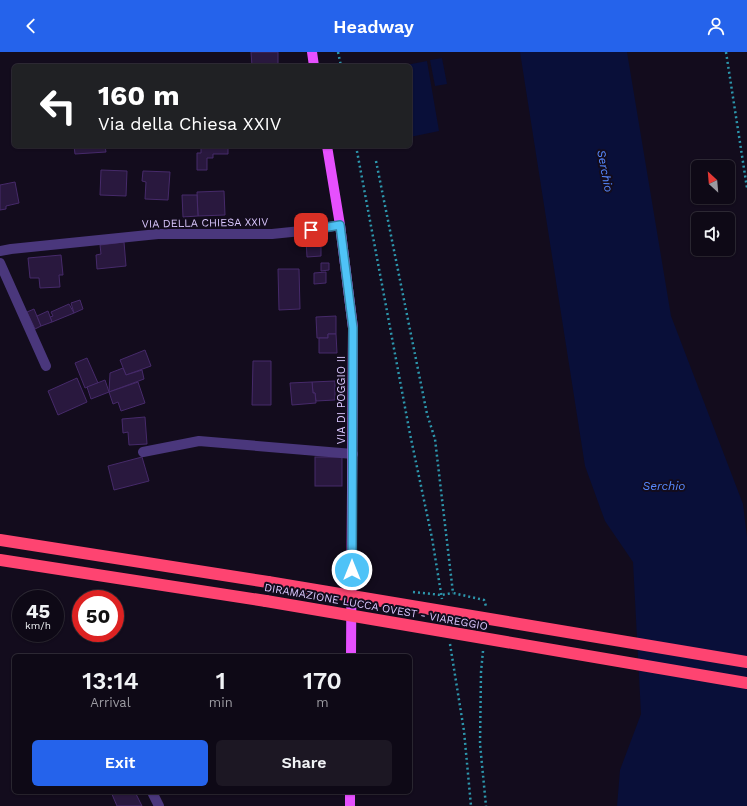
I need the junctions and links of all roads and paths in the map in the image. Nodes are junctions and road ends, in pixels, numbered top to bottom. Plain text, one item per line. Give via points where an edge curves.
1 (312, 52) edge
2 (338, 52) edge
3 (726, 52) edge
4 (314, 64) edge
5 (341, 64) edge
6 (327, 148) edge
7 (356, 148) edge
8 (376, 161) dead end
9 (747, 188) edge
10 (340, 225) junction
11 (0, 251) edge
12 (0, 264) edge
13 (46, 366) dead end
14 (143, 452) dead end
15 (353, 454) junction
16 (0, 540) edge
17 (0, 560) edge
18 (443, 603) dead end
19 (486, 608) dead end
20 (449, 641) dead end
21 (483, 644) dead end
22 (351, 654) edge
23 (747, 662) edge
24 (747, 683) edge
25 (153, 794) edge
26 (350, 794) edge
27 (159, 806) edge
28 (350, 806) edge
29 (471, 806) edge
30 (486, 806) edge

1 - 4 main road
2 - 5 path
3 - 9 path
6 - 10 main road, VIA DI POGGIO II
7 - 18 path
8 - 19 path via 427,414 435,439 453,593 484,600
10 - 11 street, VIA DELLA CHIESA XXIV via 272,234 158,234
10 - 15 main road, VIA DI POGGIO II via 353,328
12 - 13 street
14 - 15 street via 199,441
15 - 22 main road, VIA DI POGGIO II
16 - 23 highway, DIRAMAZIONE LUCCA OVEST - VIAREGGIO, bridge
17 - 24 highway, DIRAMAZIONE LUCCA OVEST - VIAREGGIO, bridge via 266,601
20 - 29 path via 464,731
21 - 30 path via 480,744
25 - 27 street
26 - 28 main road

